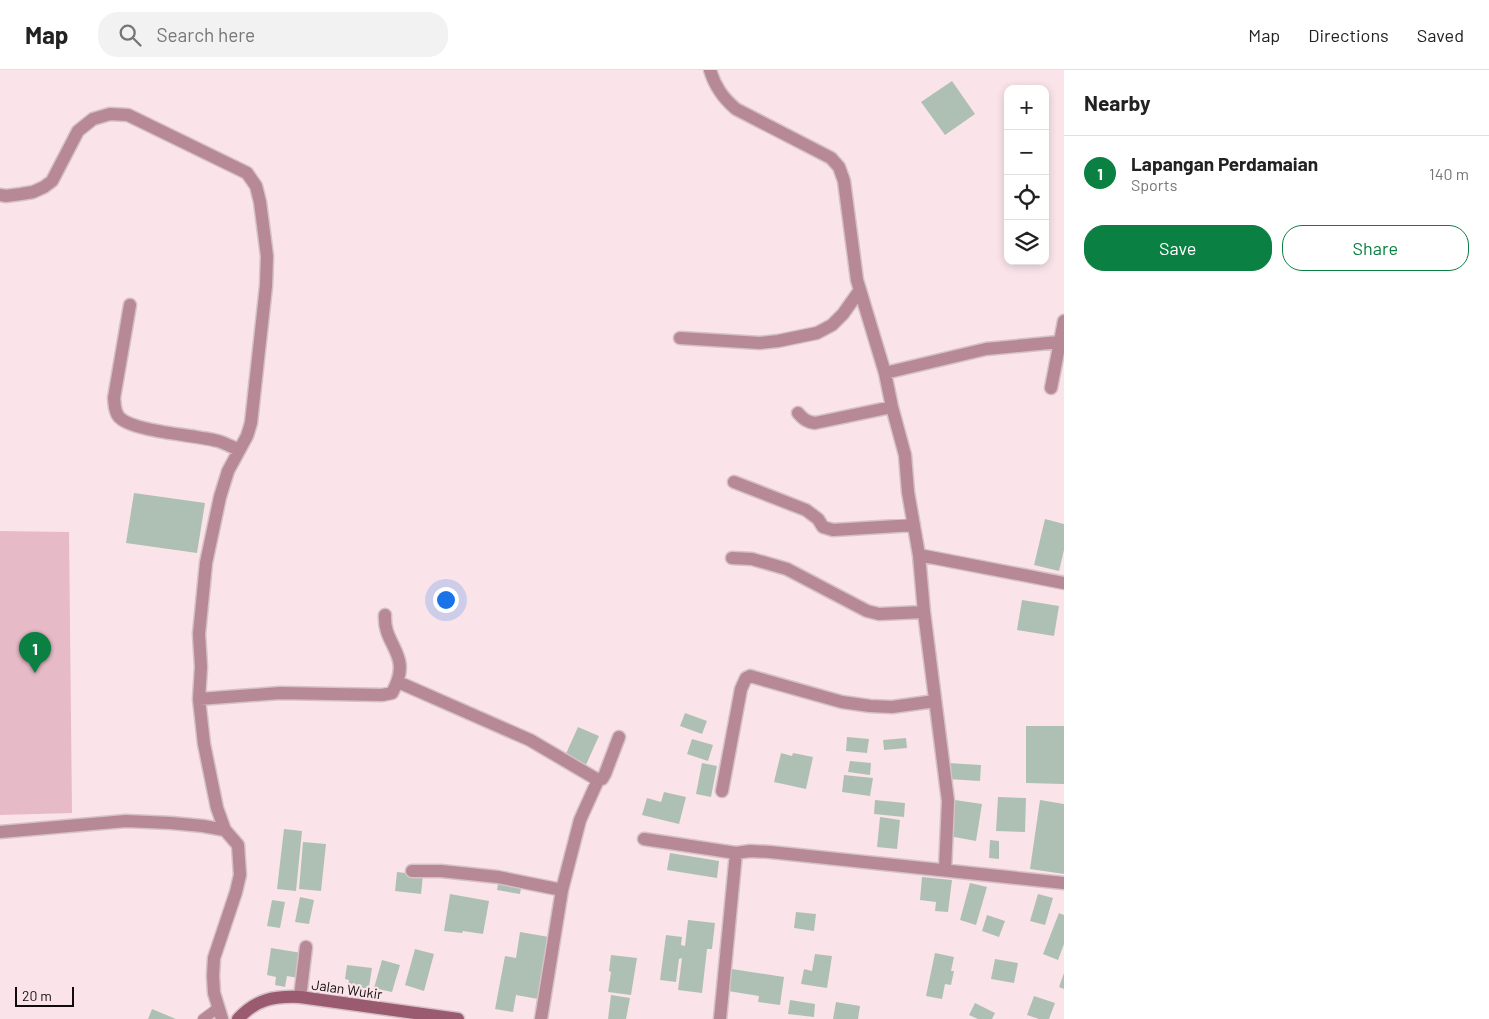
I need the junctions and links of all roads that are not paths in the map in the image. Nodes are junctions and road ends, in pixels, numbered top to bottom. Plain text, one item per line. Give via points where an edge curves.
1 (712, 75) edge
2 (0, 195) edge
3 (861, 295) junction
4 (130, 305) dead end
5 (1064, 321) edge
6 (680, 338) dead end
7 (1059, 342) junction
8 (1060, 361) edge
9 (885, 373) junction
10 (1051, 388) dead end
11 (892, 407) junction
12 (798, 413) dead end
13 (240, 450) junction
14 (734, 482) dead end
15 (914, 525) junction
16 (918, 555) junction
17 (732, 558) dead end
18 (1064, 583) edge
19 (924, 612) junction
20 (385, 615) dead end
21 (398, 682) junction
22 (198, 699) junction
23 (935, 701) junction
24 (619, 737) dead end
25 (598, 780) junction
26 (722, 790) dead end
27 (225, 830) junction
28 (0, 832) edge
29 (644, 839) dead end
30 (736, 854) junction
31 (945, 870) junction
32 (412, 871) dead end
33 (1064, 883) edge
34 (562, 890) junction
35 (306, 947) dead end
36 (300, 997) junction
37 (220, 1014) edge
38 (203, 1019) edge
39 (238, 1019) edge
40 (458, 1019) edge
41 (541, 1019) edge
42 (720, 1019) edge

1 - 3 street via 718,90 736,109 817,150 839,167
2 - 13 street via 33,192 44,187 52,181 78,131 93,119 110,114 128,115 247,174 256,186 260,202 267,266 251,423
3 - 6 street via 832,325 817,333 760,342
3 - 9 street
4 - 13 street via 114,398 115,411 120,418 165,432 218,441
5 - 7 street
7 - 8 street
7 - 9 street via 986,349
8 - 10 street
9 - 11 street
11 - 12 street via 815,423 808,422
11 - 15 street via 905,455
13 - 22 street via 228,471 220,497 206,563 199,634
14 - 15 street via 806,510 828,529
15 - 16 street
16 - 18 street
16 - 19 street
17 - 19 street via 752,559 787,569 867,611 878,614
19 - 23 street
20 - 21 street via 386,629 399,657
21 - 22 street via 392,693 382,695 280,693
21 - 25 street via 530,740
22 - 27 street via 211,780
23 - 26 street via 892,707 870,706 842,702 750,676 741,689
23 - 31 street via 948,801
24 - 25 street via 605,774
25 - 34 street via 580,820
27 - 28 street via 126,821
27 - 37 street via 238,844 240,876 214,958 214,993
29 - 30 street
30 - 31 street via 770,852
30 - 42 street
31 - 33 street
32 - 34 street via 504,878
34 - 41 street
35 - 36 street
36 - 39 street, Jalan Wukir via 262,1000
36 - 40 street, Jalan Wukir
37 - 38 lane

